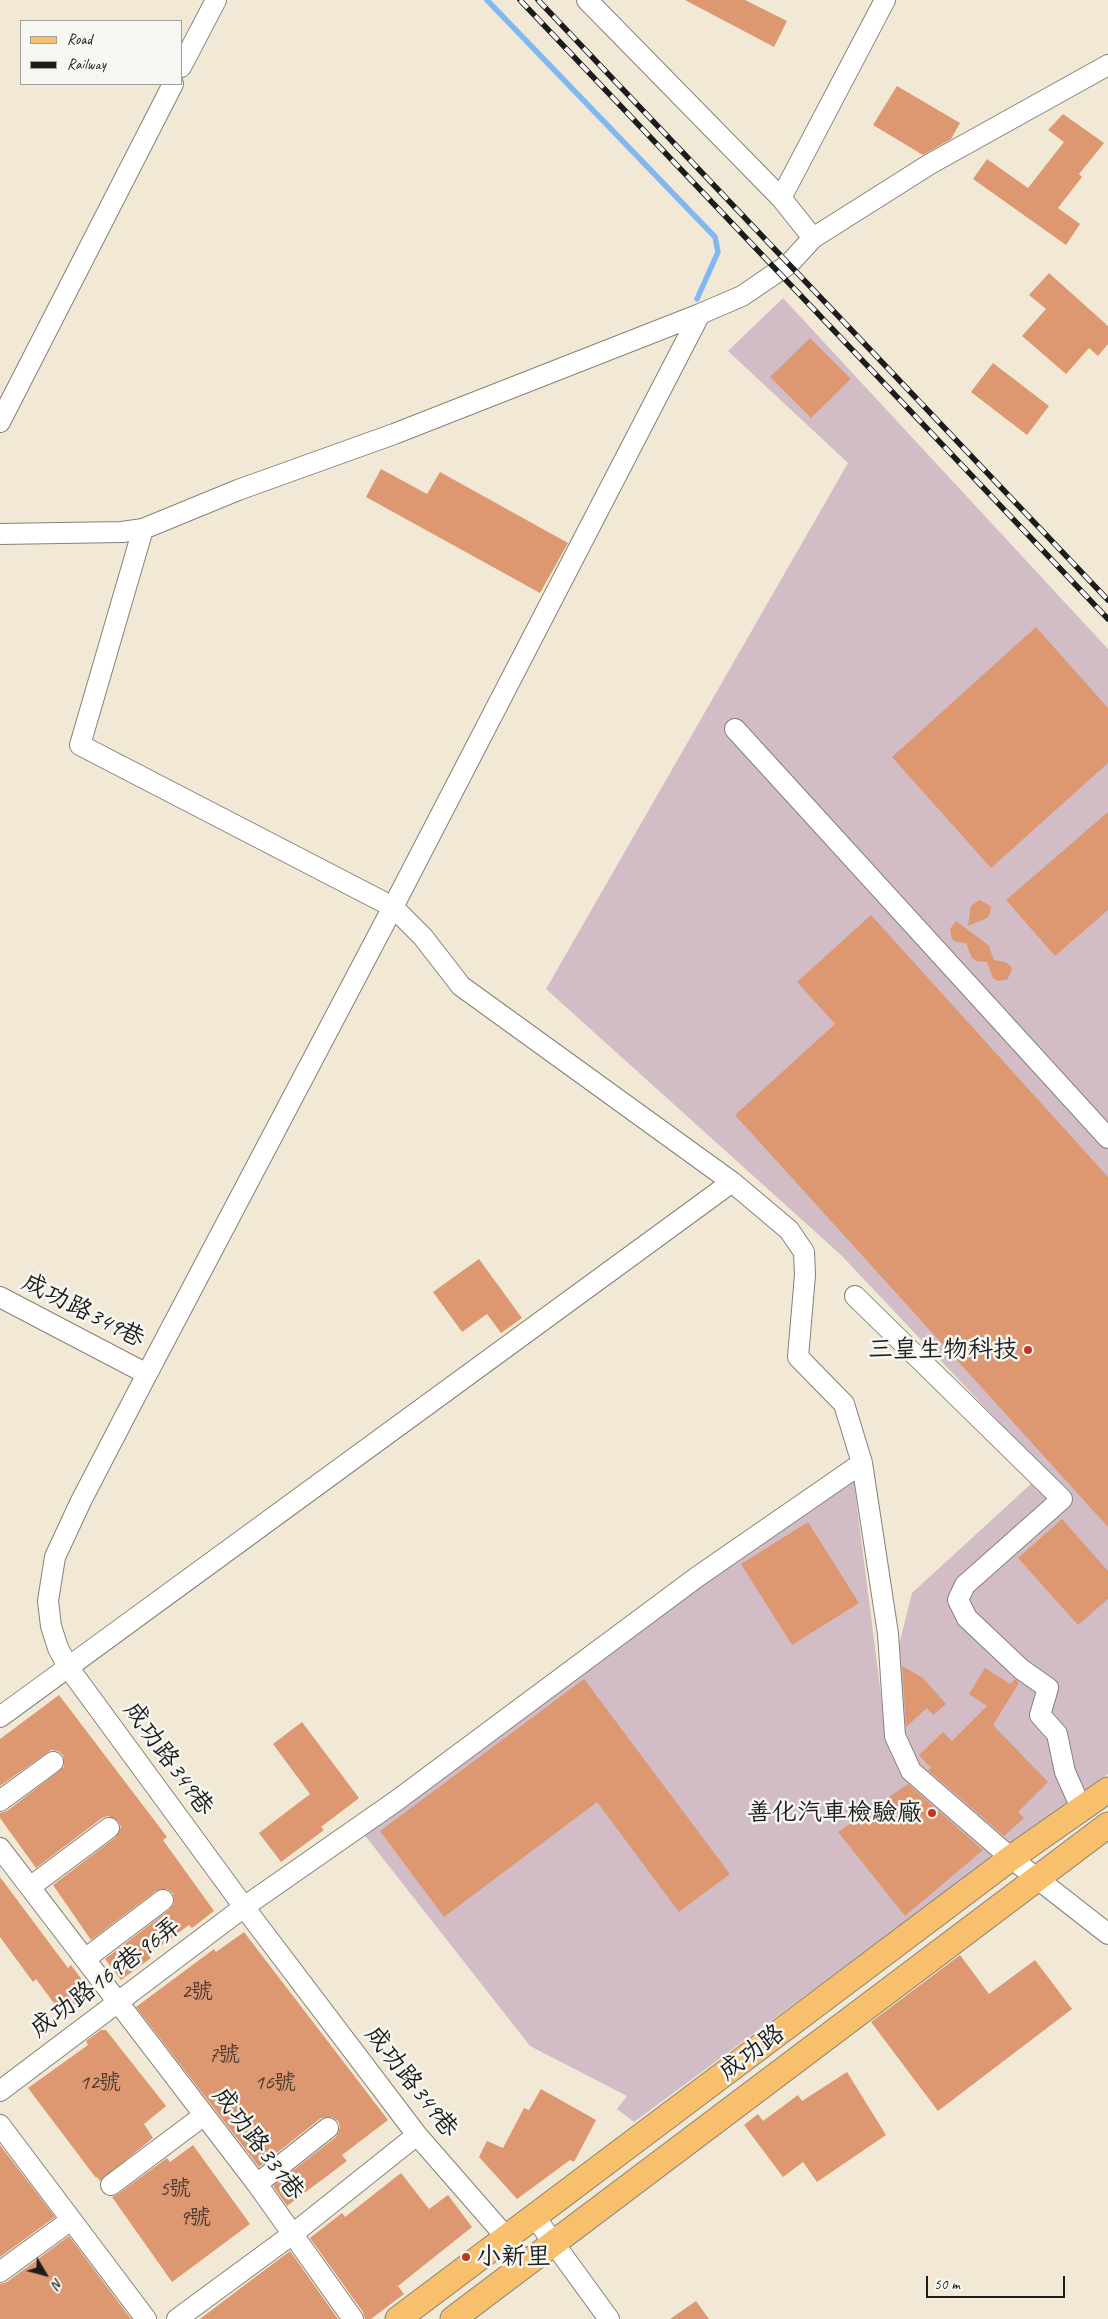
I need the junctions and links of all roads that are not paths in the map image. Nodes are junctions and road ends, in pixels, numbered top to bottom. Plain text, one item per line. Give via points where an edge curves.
1 (216, 0) edge
2 (587, 0) edge
3 (885, 0) edge
4 (182, 65) edge
5 (1108, 65) edge
6 (172, 85) edge
7 (780, 198) junction
8 (813, 238) junction
9 (700, 314) junction
10 (0, 422) edge
11 (142, 529) junction
12 (0, 534) edge
13 (735, 728) dead end
14 (393, 907) junction
15 (1108, 1138) edge
16 (732, 1182) junction
17 (855, 1296) dead end
18 (0, 1297) edge
19 (148, 1374) junction
20 (862, 1463) junction
21 (68, 1667) junction
22 (0, 1717) edge
23 (53, 1762) dead end
24 (1108, 1790) edge
25 (0, 1801) edge
26 (1082, 1810) junction
27 (1108, 1825) edge
28 (109, 1828) dead end
29 (0, 1848) edge
30 (1011, 1858) junction
31 (1036, 1878) junction
32 (30, 1887) junction
33 (163, 1900) dead end
34 (244, 1907) junction
35 (1108, 1934) edge
36 (85, 1959) junction
37 (118, 2002) junction
38 (0, 2091) edge
39 (203, 2116) junction
40 (0, 2125) edge
41 (328, 2128) dead end
42 (417, 2135) junction
43 (111, 2184) dead end
44 (257, 2184) junction
45 (534, 2216) junction
46 (71, 2220) junction
47 (294, 2234) junction
48 (506, 2237) junction
49 (554, 2244) junction
50 (526, 2265) junction
51 (0, 2272) edge
52 (146, 2319) edge
53 (177, 2319) edge
54 (353, 2319) edge
55 (398, 2319) edge
56 (453, 2319) edge
57 (609, 2319) edge

1 - 4 street
2 - 7 street
3 - 7 street
5 - 8 street via 930,164
6 - 10 street
7 - 8 street
8 - 9 street via 789,264 742,296
9 - 11 street
9 - 14 street
11 - 12 street
11 - 14 street via 80,745
13 - 15 street
14 - 16 street via 423,937 461,986
14 - 19 street
16 - 20 street via 789,1230 804,1252 798,1357 844,1404
16 - 21 street
17 - 26 street via 1062,1499 965,1585 958,1600 967,1618 1021,1669 1048,1688 1040,1715 1056,1734 1065,1772
18 - 19 street, 成功路349巷
19 - 21 street, 成功路349巷 via 55,1557 48,1601 58,1648
20 - 30 street via 888,1634 895,1736 911,1771
20 - 34 street, 成功路169巷96弄 via 697,1577 396,1801
21 - 22 street
21 - 34 street, 成功路349巷
23 - 25 street
24 - 26 main road, 成功路
26 - 30 main road, 成功路
27 - 31 main road, 成功路
28 - 32 street
29 - 32 street, 成功路331巷
30 - 31 street
30 - 45 main road, 成功路
31 - 35 street
31 - 49 main road, 成功路
32 - 36 street, 成功路331巷
33 - 36 street
34 - 37 street, 成功路169巷96弄
34 - 42 street, 成功路349巷
36 - 37 street, 成功路331巷
37 - 38 street, 成功路169巷96弄
37 - 39 street, 成功路331巷
39 - 43 street
39 - 44 street, 成功路331巷
40 - 46 street
41 - 44 street
42 - 47 street
42 - 48 street, 成功路349巷
44 - 47 street, 成功路331巷
45 - 48 main road, 成功路
45 - 49 street
46 - 51 street
46 - 52 street
47 - 53 street
47 - 54 street, 成功路331巷
48 - 50 street, 成功路349巷
48 - 55 main road, 成功路
49 - 50 main road, 成功路
49 - 57 street
50 - 56 main road, 成功路

